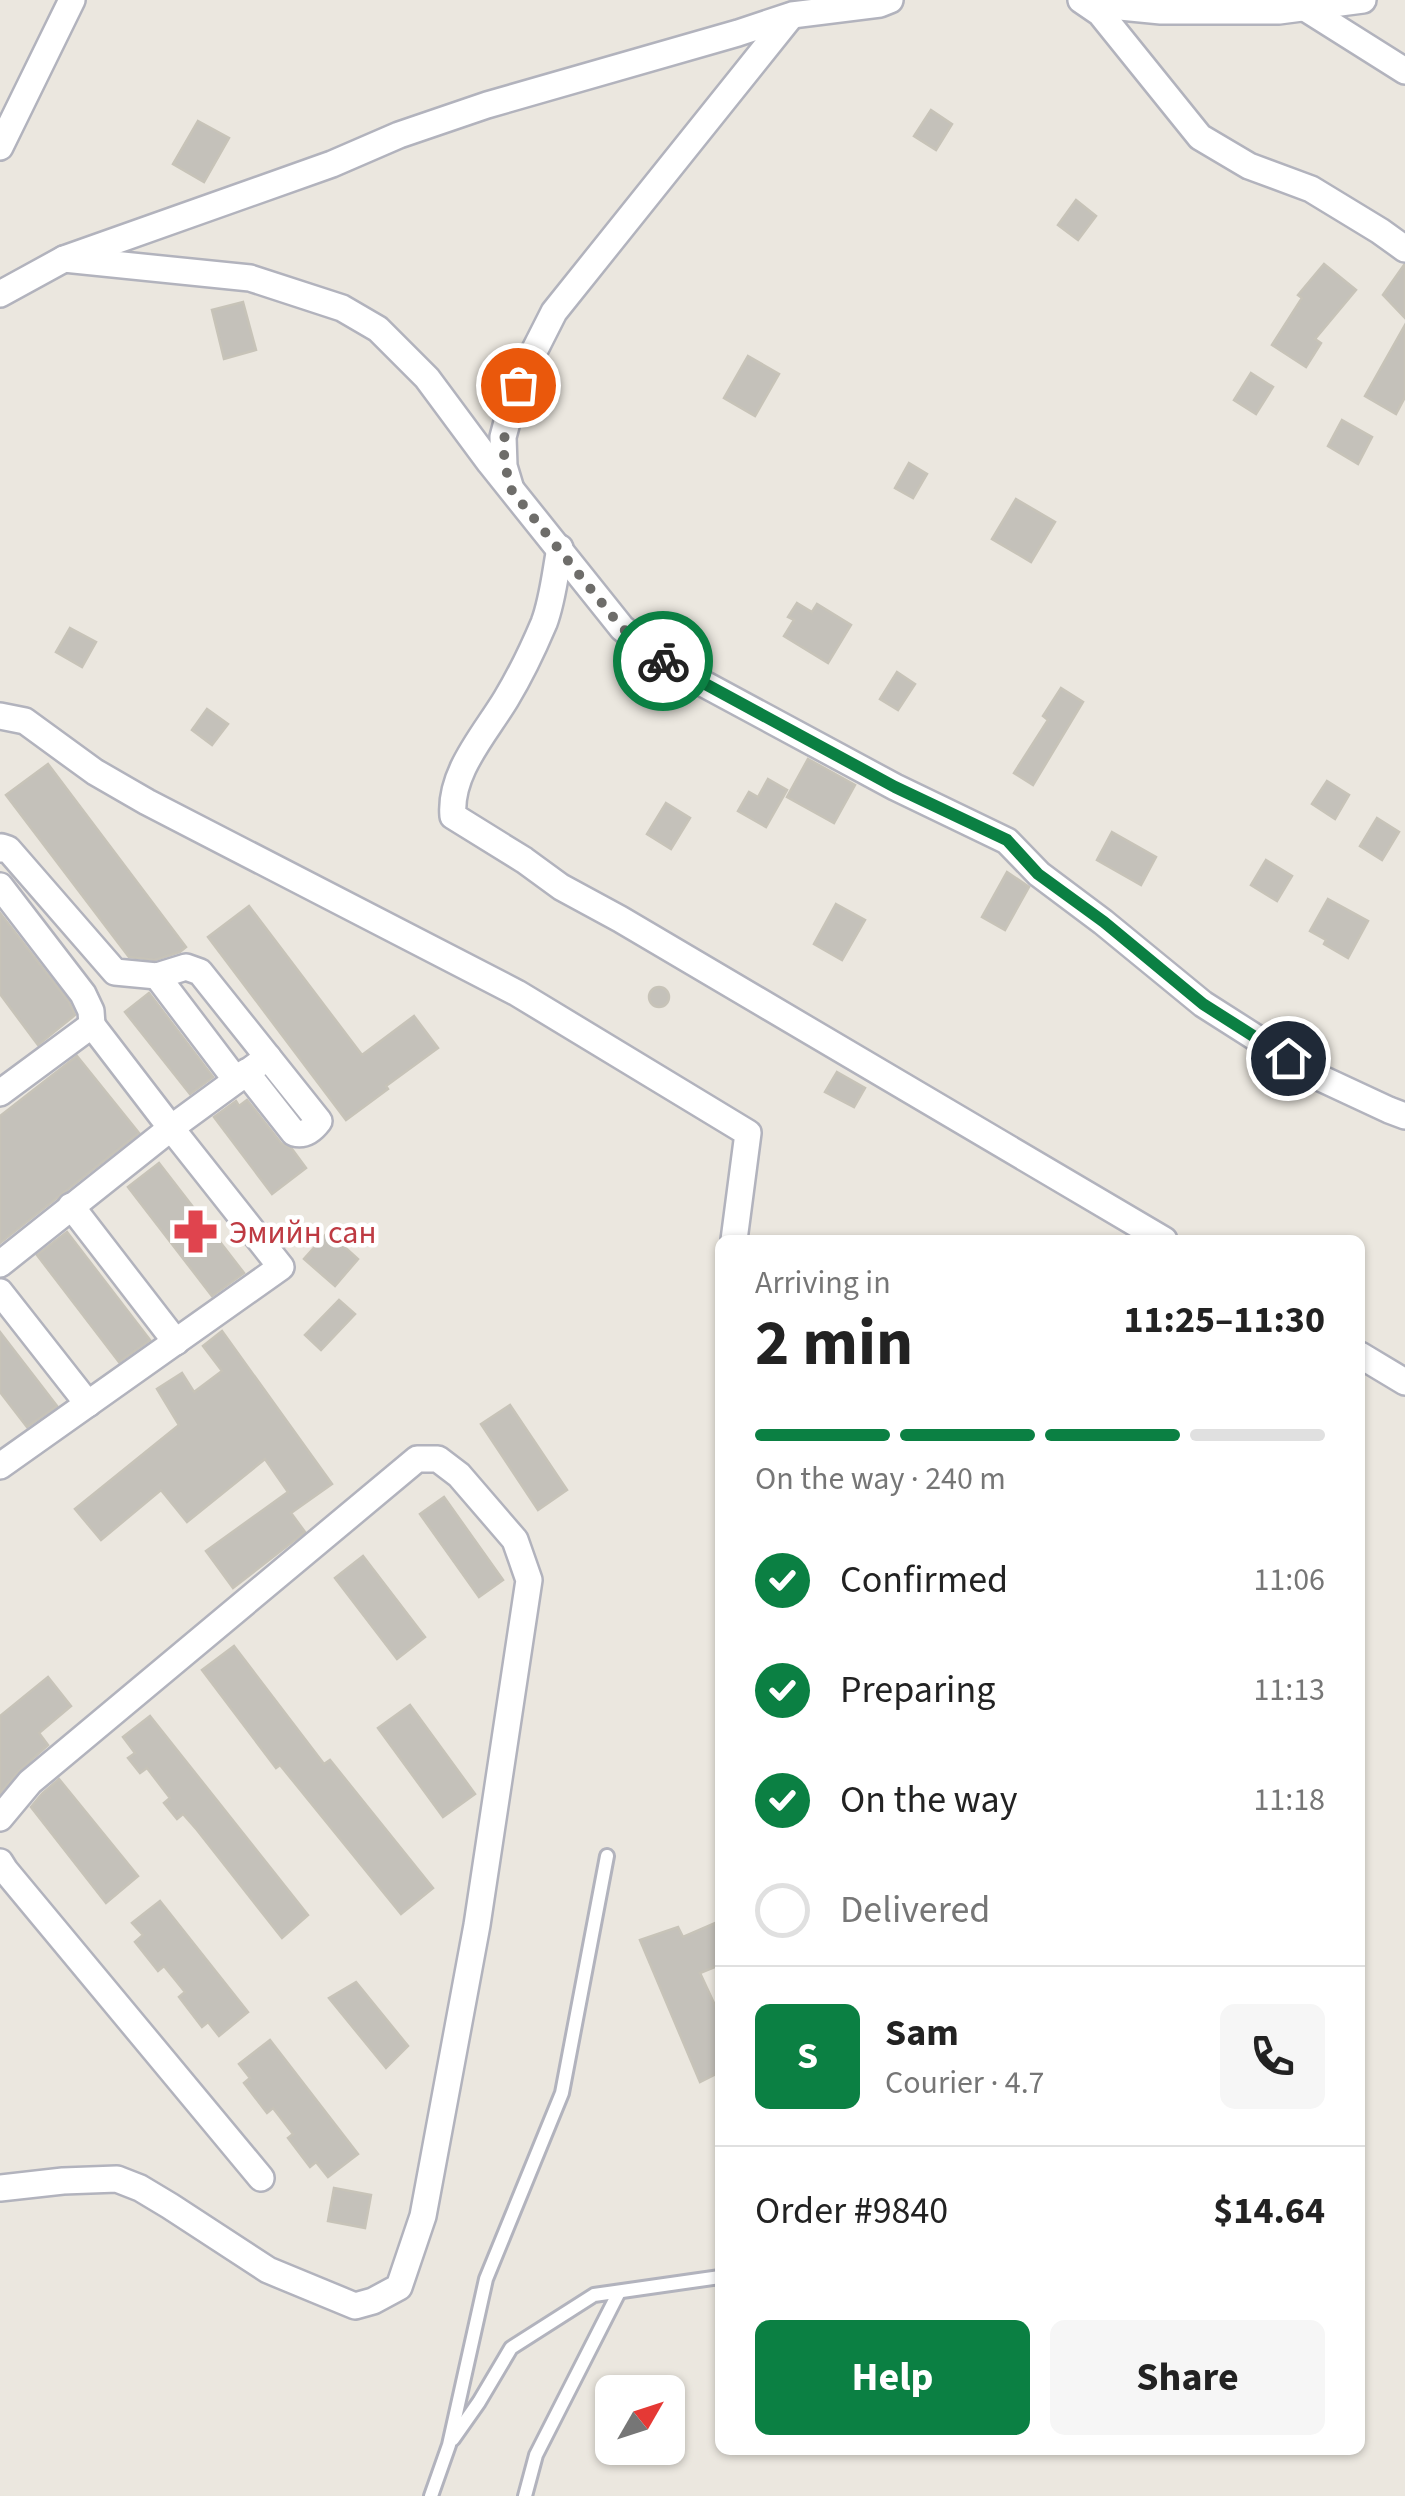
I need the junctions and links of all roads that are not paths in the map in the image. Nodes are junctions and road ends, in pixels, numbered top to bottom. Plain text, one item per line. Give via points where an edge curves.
1 (72, 0) edge
2 (890, 0) edge
3 (1081, 0) edge
4 (1097, 0) edge
5 (1363, 0) edge
6 (1305, 8) junction
7 (792, 15) junction
8 (1405, 71) edge
9 (0, 147) edge
10 (1405, 250) edge
11 (64, 259) junction
12 (0, 294) edge
13 (512, 491) junction
14 (560, 548) junction
15 (0, 716) edge
16 (0, 849) edge
17 (0, 886) edge
18 (115, 972) junction
19 (157, 976) junction
20 (92, 1018) junction
21 (268, 1056) junction
22 (241, 1076) junction
23 (4, 1082) edge
24 (1405, 1116) edge
25 (171, 1128) junction
26 (71, 1206) junction
27 (735, 1235) edge
28 (1156, 1235) edge
29 (0, 1264) edge
30 (0, 1292) edge
31 (176, 1342) junction
32 (1365, 1358) edge
33 (1405, 1382) edge
34 (88, 1404) junction
35 (0, 1466) edge
36 (0, 1818) edge
37 (608, 1856) dead end
38 (0, 1862) edge
39 (261, 2178) dead end
40 (0, 2188) edge
41 (715, 2279) edge
42 (619, 2292) junction
43 (449, 2445) junction
44 (431, 2496) edge
45 (525, 2496) edge

1 - 9 street
2 - 7 street
3 - 10 street via 1100,12 1200,138 1311,189
4 - 6 street via 1160,12
5 - 6 street
6 - 8 street
7 - 11 street via 487,104
7 - 13 street via 554,312 518,385 503,437
11 - 12 street
11 - 13 street via 250,278 342,308 378,329 427,378
13 - 14 street
14 - 24 street via 622,628 666,664 1007,840 1038,874 1203,1004 1316,1076
14 - 28 street via 544,622 472,752 451,799 453,816 561,887
15 - 27 street via 25,721 147,802 517,993 748,1133
16 - 18 street via 8,849
17 - 20 street via 84,994
18 - 19 street
18 - 20 street
19 - 21 street via 186,967 200,972
19 - 22 street
20 - 23 street
20 - 25 street
21 - 22 street
21 - 22 street via 319,1121 314,1128 294,1134
22 - 25 street
25 - 26 street
25 - 31 street via 281,1267
26 - 29 street
26 - 31 street
30 - 34 street
31 - 34 street
32 - 33 street
34 - 35 street
36 - 40 street via 30,1782 417,1459 438,1459 459,1476 514,1540 530,1580 477,1925 423,2216 399,2287 355,2306 268,2270 118,2179
37 - 43 lane via 562,2093 486,2279
38 - 39 street
41 - 42 lane
42 - 43 lane via 594,2295 512,2348
42 - 45 lane via 536,2455
43 - 44 lane

